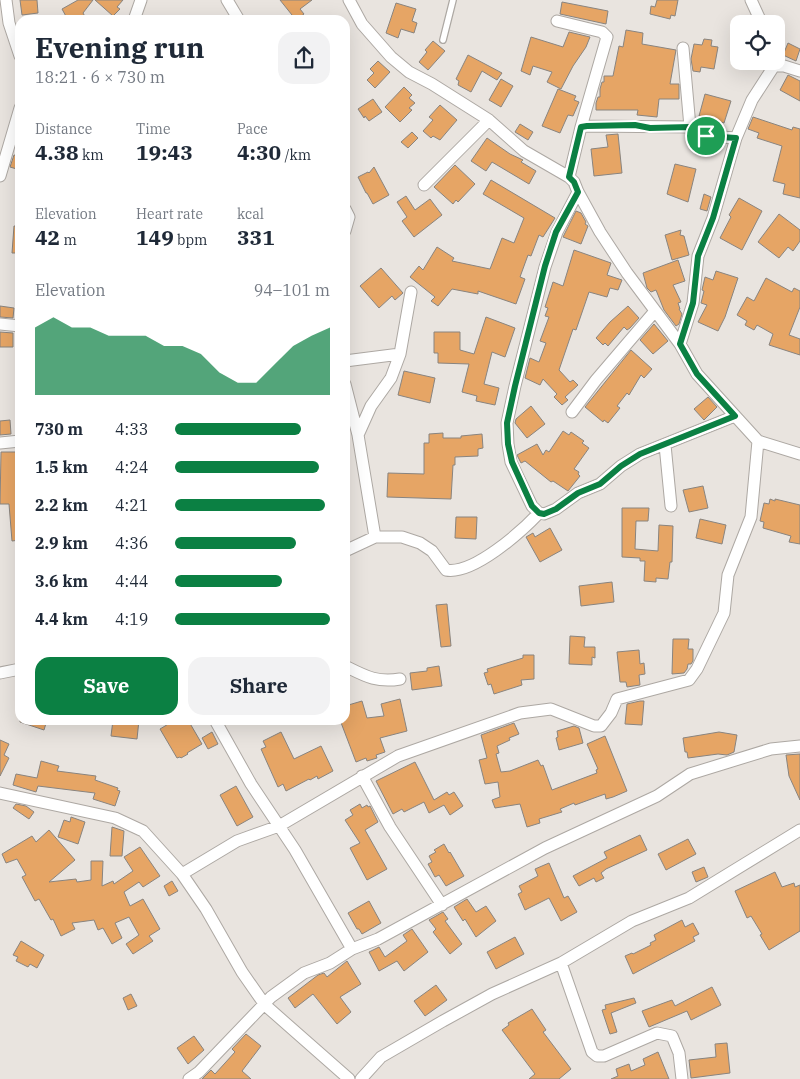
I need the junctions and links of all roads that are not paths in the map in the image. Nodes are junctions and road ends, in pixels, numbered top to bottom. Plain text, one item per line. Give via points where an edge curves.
1 (6, 0) edge
2 (141, 0) edge
3 (227, 0) edge
4 (348, 0) edge
5 (453, 0) edge
6 (751, 0) edge
7 (136, 15) edge
8 (236, 15) edge
9 (758, 15) edge
10 (557, 21) dead end
11 (443, 40) dead end
12 (15, 41) edge
13 (683, 48) dead end
14 (785, 66) edge
15 (770, 70) edge
16 (800, 71) edge
17 (490, 120) junction
18 (15, 125) edge
19 (581, 127) junction
20 (690, 127) junction
21 (736, 138) junction
22 (0, 176) edge
23 (569, 177) junction
24 (424, 185) dead end
25 (578, 192) junction
26 (411, 292) dead end
27 (655, 311) junction
28 (0, 324) edge
29 (15, 326) edge
30 (680, 344) junction
31 (400, 354) junction
32 (350, 359) edge
33 (350, 403) edge
34 (572, 412) dead end
35 (735, 416) junction
36 (358, 434) junction
37 (758, 441) junction
38 (15, 442) edge
39 (0, 443) edge
40 (665, 445) junction
41 (800, 454) edge
42 (671, 506) dead end
43 (539, 513) junction
44 (375, 537) junction
45 (350, 549) edge
46 (350, 668) edge
47 (15, 670) edge
48 (0, 673) edge
49 (400, 679) dead end
50 (218, 725) edge
51 (800, 746) edge
52 (362, 776) junction
53 (0, 793) edge
54 (279, 826) junction
55 (800, 830) edge
56 (182, 874) junction
57 (442, 905) junction
58 (352, 949) junction
59 (561, 963) junction
60 (265, 1005) junction
61 (189, 1079) edge
62 (349, 1079) edge
63 (361, 1079) edge
64 (682, 1079) edge

1 - 12 street
2 - 7 street
3 - 8 street
4 - 17 street via 362,24 391,57 409,72
5 - 11 lane
6 - 9 street
10 - 19 street via 602,32 607,37
13 - 20 street
14 - 16 street
15 - 21 street via 752,100
17 - 23 street via 524,151
17 - 24 street
18 - 22 street
19 - 20 street
19 - 23 street
20 - 21 street via 706,136
21 - 30 street via 713,218 698,256 693,303
23 - 25 street
25 - 27 street via 627,273
25 - 43 street via 556,232 545,266 507,423 512,462 532,506
26 - 31 street
27 - 30 street
27 - 34 street
28 - 29 street
30 - 35 street via 697,374
31 - 32 street
31 - 36 street via 391,378 371,406
33 - 36 street
35 - 37 street
35 - 40 street
36 - 44 street
37 - 41 street
37 - 52 street via 752,517 728,574 724,613 689,680 617,699 602,726 594,726 551,709 520,713 398,756
38 - 39 street
40 - 42 street
40 - 43 street via 640,454 600,484 578,493 556,509
43 - 44 street via 496,551 455,572 446,570 432,551 420,543 402,537
44 - 45 street
46 - 49 street via 386,682
47 - 48 street
50 - 54 street
51 - 57 street via 771,749 690,774 657,796 544,848
52 - 54 street
52 - 57 street via 390,827
53 - 56 street via 115,818 143,831
54 - 56 street via 237,841
54 - 58 street
55 - 59 street via 689,898 632,921
56 - 60 street
57 - 58 street via 378,940
58 - 60 street via 330,963 304,973
59 - 63 street via 492,994 391,1050 381,1056
59 - 64 street via 592,1052 604,1056 657,1033 672,1036
60 - 61 street
60 - 62 street

